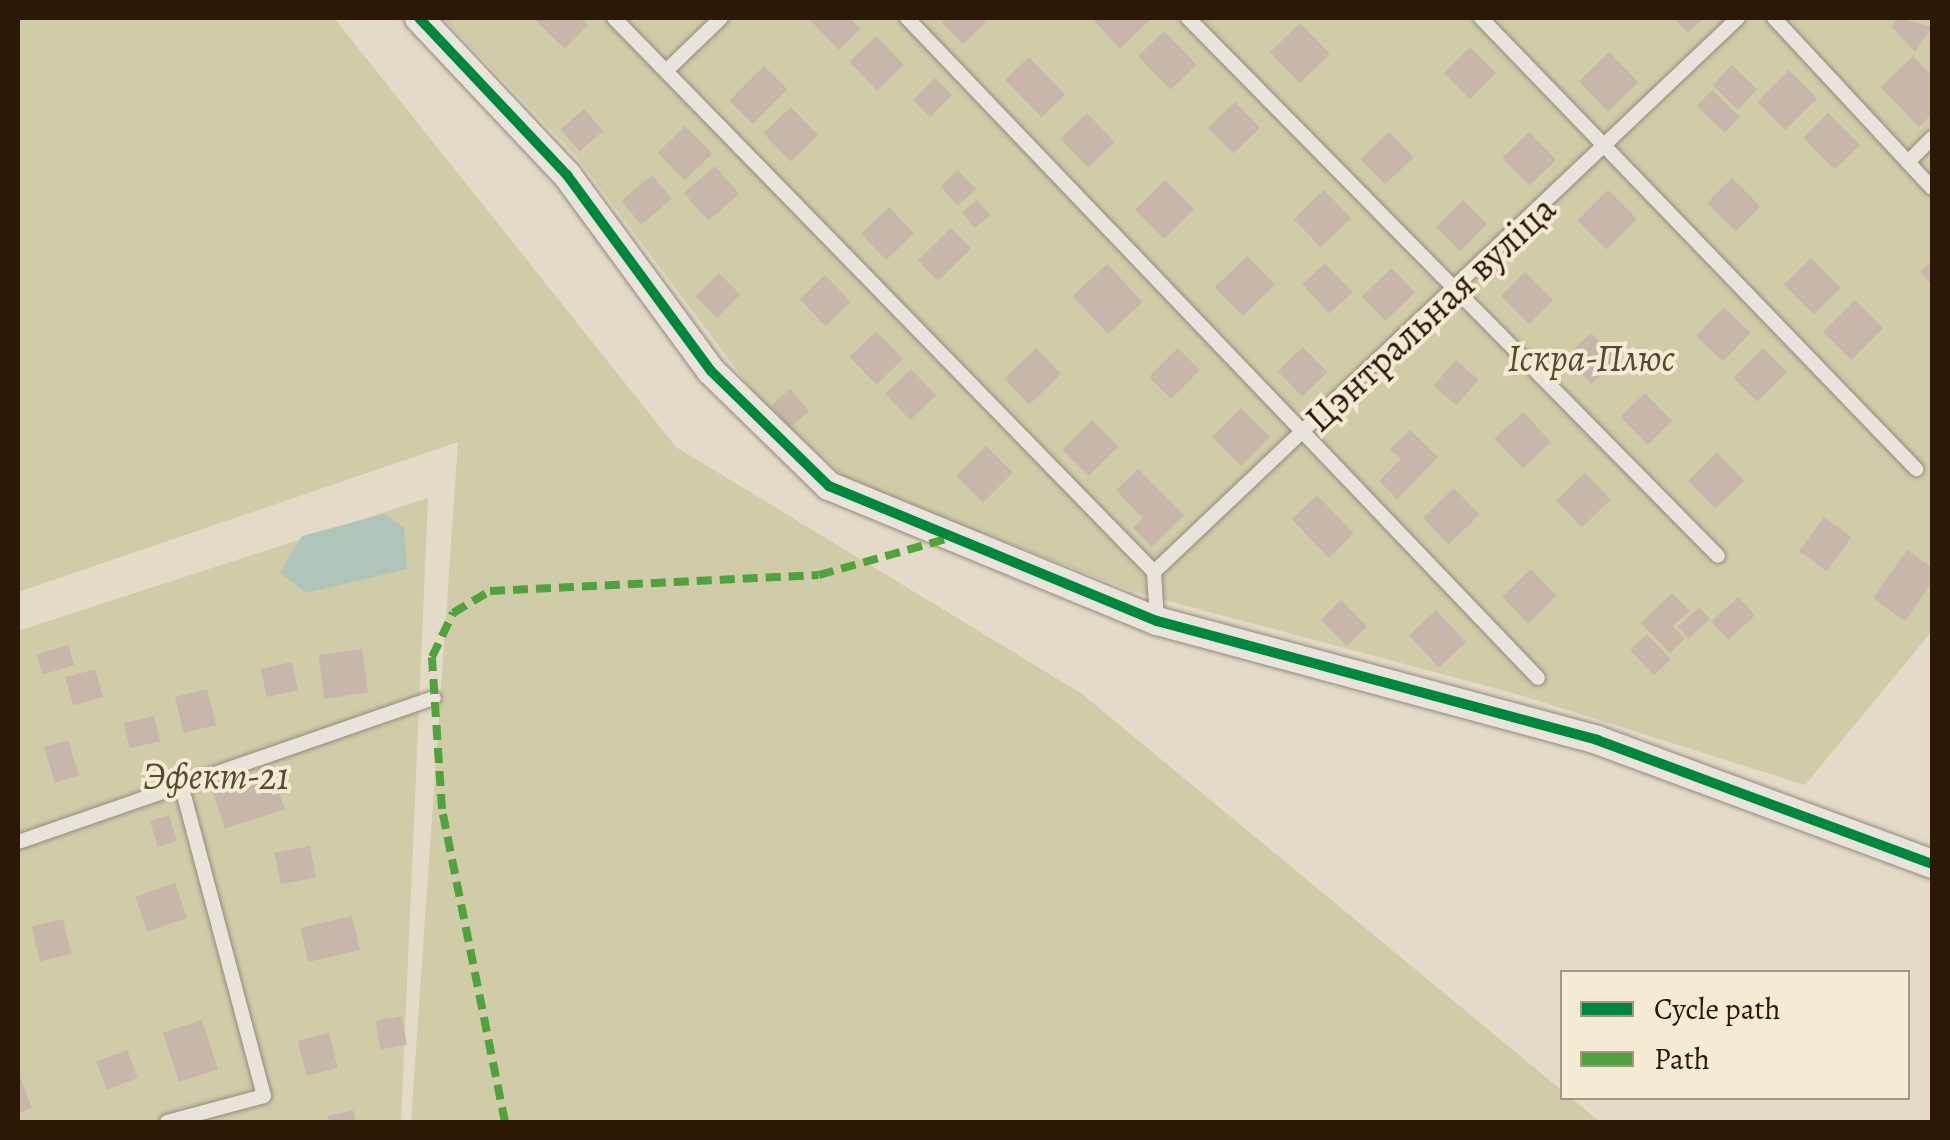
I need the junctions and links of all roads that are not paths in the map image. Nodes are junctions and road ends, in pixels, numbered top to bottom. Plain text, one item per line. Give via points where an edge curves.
1 (419, 18) edge
2 (614, 18) edge
3 (720, 18) edge
4 (907, 18) edge
5 (1188, 18) edge
6 (1481, 18) edge
7 (1738, 18) edge
8 (1774, 18) edge
9 (666, 71) junction
10 (1932, 138) edge
11 (1608, 148) junction
12 (1908, 162) junction
13 (1932, 188) edge
14 (1456, 288) junction
15 (1309, 429) junction
16 (1916, 469) dead end
17 (1718, 556) dead end
18 (1154, 572) junction
19 (1157, 621) junction
20 (1538, 678) dead end
21 (434, 698) dead end
22 (180, 784) junction
23 (18, 842) edge
24 (1932, 864) edge
25 (166, 1122) edge

1 - 19 street via 567,175 712,370 830,486
2 - 9 lane
3 - 9 lane
4 - 15 lane
5 - 14 lane
6 - 11 lane
7 - 11 lane, Цэнтральная вуліца
8 - 12 lane
9 - 18 lane
10 - 12 lane
11 - 14 lane, Цэнтральная вуліца
11 - 16 lane
12 - 13 lane
14 - 15 lane, Цэнтральная вуліца
14 - 17 lane
15 - 18 lane, Цэнтральная вуліца
15 - 20 lane
18 - 19 lane
19 - 24 street via 1597,740
21 - 22 lane
22 - 23 lane
22 - 25 lane via 264,1096

